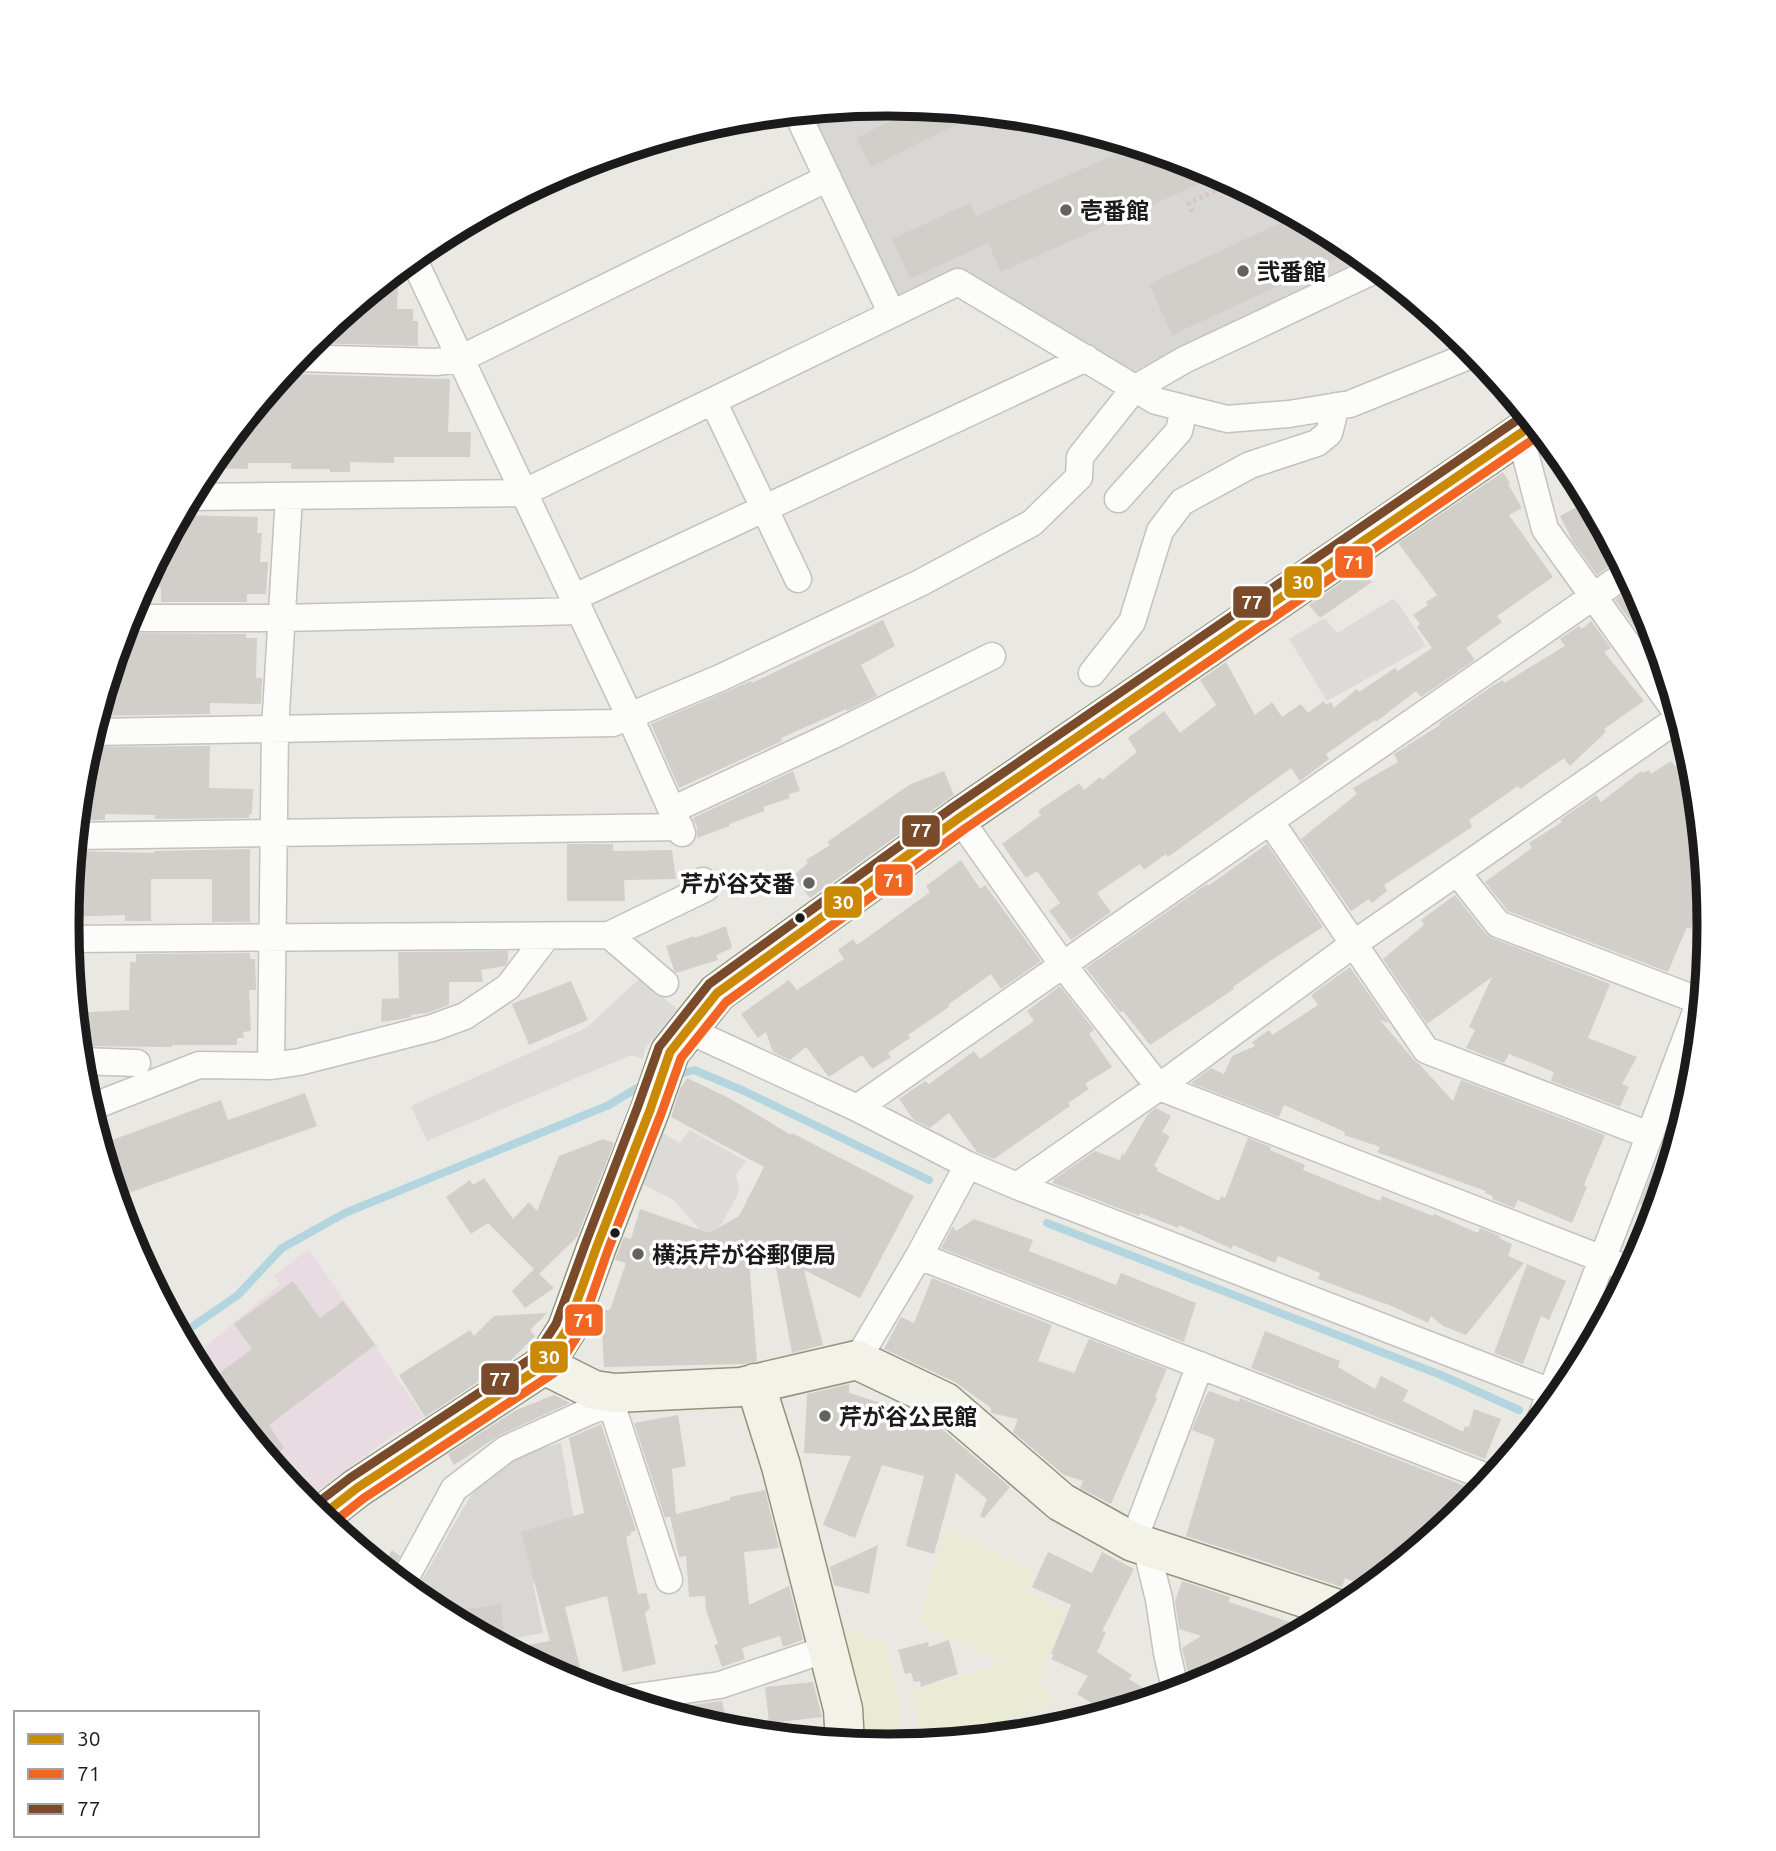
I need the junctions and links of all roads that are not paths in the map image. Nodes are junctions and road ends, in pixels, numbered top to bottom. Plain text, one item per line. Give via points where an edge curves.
1 (801, 121) edge
2 (828, 178) junction
3 (417, 267) edge
4 (1368, 274) edge
5 (892, 314) junction
6 (311, 358) edge
7 (1086, 358) junction
8 (1464, 358) edge
9 (460, 359) junction
10 (1134, 389) junction
11 (713, 401) junction
12 (1336, 406) junction
13 (1184, 408) junction
14 (1527, 429) edge
15 (523, 493) junction
16 (289, 496) junction
17 (202, 497) edge
18 (1118, 499) dead end
19 (764, 509) junction
20 (798, 579) dead end
21 (1619, 579) edge
22 (1593, 597) junction
23 (576, 604) junction
24 (139, 618) edge
25 (282, 618) junction
26 (992, 656) dead end
27 (1092, 673) dead end
28 (1664, 695) edge
29 (629, 717) junction
30 (1671, 722) edge
31 (275, 729) junction
32 (102, 732) edge
33 (959, 818) junction
34 (1270, 821) junction
35 (678, 823) junction
36 (274, 833) junction
37 (84, 836) edge
38 (1457, 872) junction
39 (703, 881) dead end
40 (609, 935) junction
41 (547, 936) junction
42 (273, 937) junction
43 (79, 939) edge
44 (1354, 943) junction
45 (1063, 965) junction
46 (665, 983) dead end
47 (1694, 995) edge
48 (1691, 1024) edge
49 (679, 1041) junction
50 (91, 1061) edge
51 (199, 1065) junction
52 (271, 1066) junction
53 (1159, 1087) junction
54 (99, 1104) edge
55 (857, 1108) junction
56 (1649, 1135) junction
57 (968, 1165) junction
58 (1017, 1186) junction
59 (919, 1256) junction
60 (1602, 1258) junction
61 (1622, 1266) edge
62 (857, 1360) junction
63 (544, 1365) junction
64 (1200, 1366) junction
65 (755, 1383) junction
66 (1554, 1384) edge
67 (613, 1398) junction
68 (1538, 1406) edge
69 (1481, 1475) edge
70 (329, 1510) edge
71 (1140, 1544) junction
72 (406, 1576) edge
73 (669, 1580) dead end
74 (1326, 1605) edge
75 (827, 1649) junction
76 (1174, 1682) edge
77 (642, 1696) edge
78 (844, 1733) edge

1 - 2 street
2 - 5 street
2 - 9 street
3 - 9 street
4 - 10 street via 1184,360
5 - 7 street via 958,282
5 - 11 street
6 - 9 street
7 - 10 street
7 - 19 street
8 - 12 street
9 - 15 street
10 - 13 street
10 - 29 street via 1080,457 1079,477 1032,523 920,583
11 - 15 street
11 - 19 street
12 - 13 street via 1227,418
12 - 27 street via 1329,433 1317,443 1250,465 1182,502 1160,531 1132,622
13 - 18 street via 1180,431
14 - 22 street via 1545,529
14 - 33 street
15 - 16 street
15 - 23 street
16 - 17 street
16 - 25 street
19 - 20 street
19 - 23 street
21 - 22 street
22 - 28 street
22 - 34 street
23 - 25 street
23 - 29 street
24 - 25 street
25 - 31 street
26 - 35 street via 831,736
29 - 31 street via 613,723
29 - 35 street
30 - 38 street
31 - 32 street
31 - 36 street
33 - 45 street
33 - 49 street via 717,993
34 - 44 street
34 - 45 street
35 - 36 street
36 - 37 street
36 - 42 street
38 - 44 street
38 - 47 street via 1498,924
39 - 40 street via 706,888
40 - 41 street
40 - 46 street
41 - 42 street
41 - 52 street via 508,987 465,1016 419,1032
42 - 43 street
42 - 52 street
44 - 53 street
44 - 56 street via 1426,1050
45 - 53 street
45 - 55 street
48 - 56 street
49 - 55 street
49 - 63 street via 567,1329
50 - 51 street
51 - 52 street
51 - 54 street
53 - 58 street
53 - 60 street
55 - 57 street
56 - 60 street
57 - 58 street
57 - 59 street
58 - 68 street
59 - 62 street
59 - 64 street
60 - 61 street
60 - 66 street
62 - 65 street
62 - 71 street via 945,1402 1061,1502
63 - 67 street
63 - 70 street
64 - 69 street
64 - 71 street
65 - 67 street
65 - 75 street
67 - 72 street via 506,1449 454,1489
67 - 73 street
71 - 74 street
71 - 76 street via 1159,1599
75 - 77 street via 720,1685
75 - 78 street

